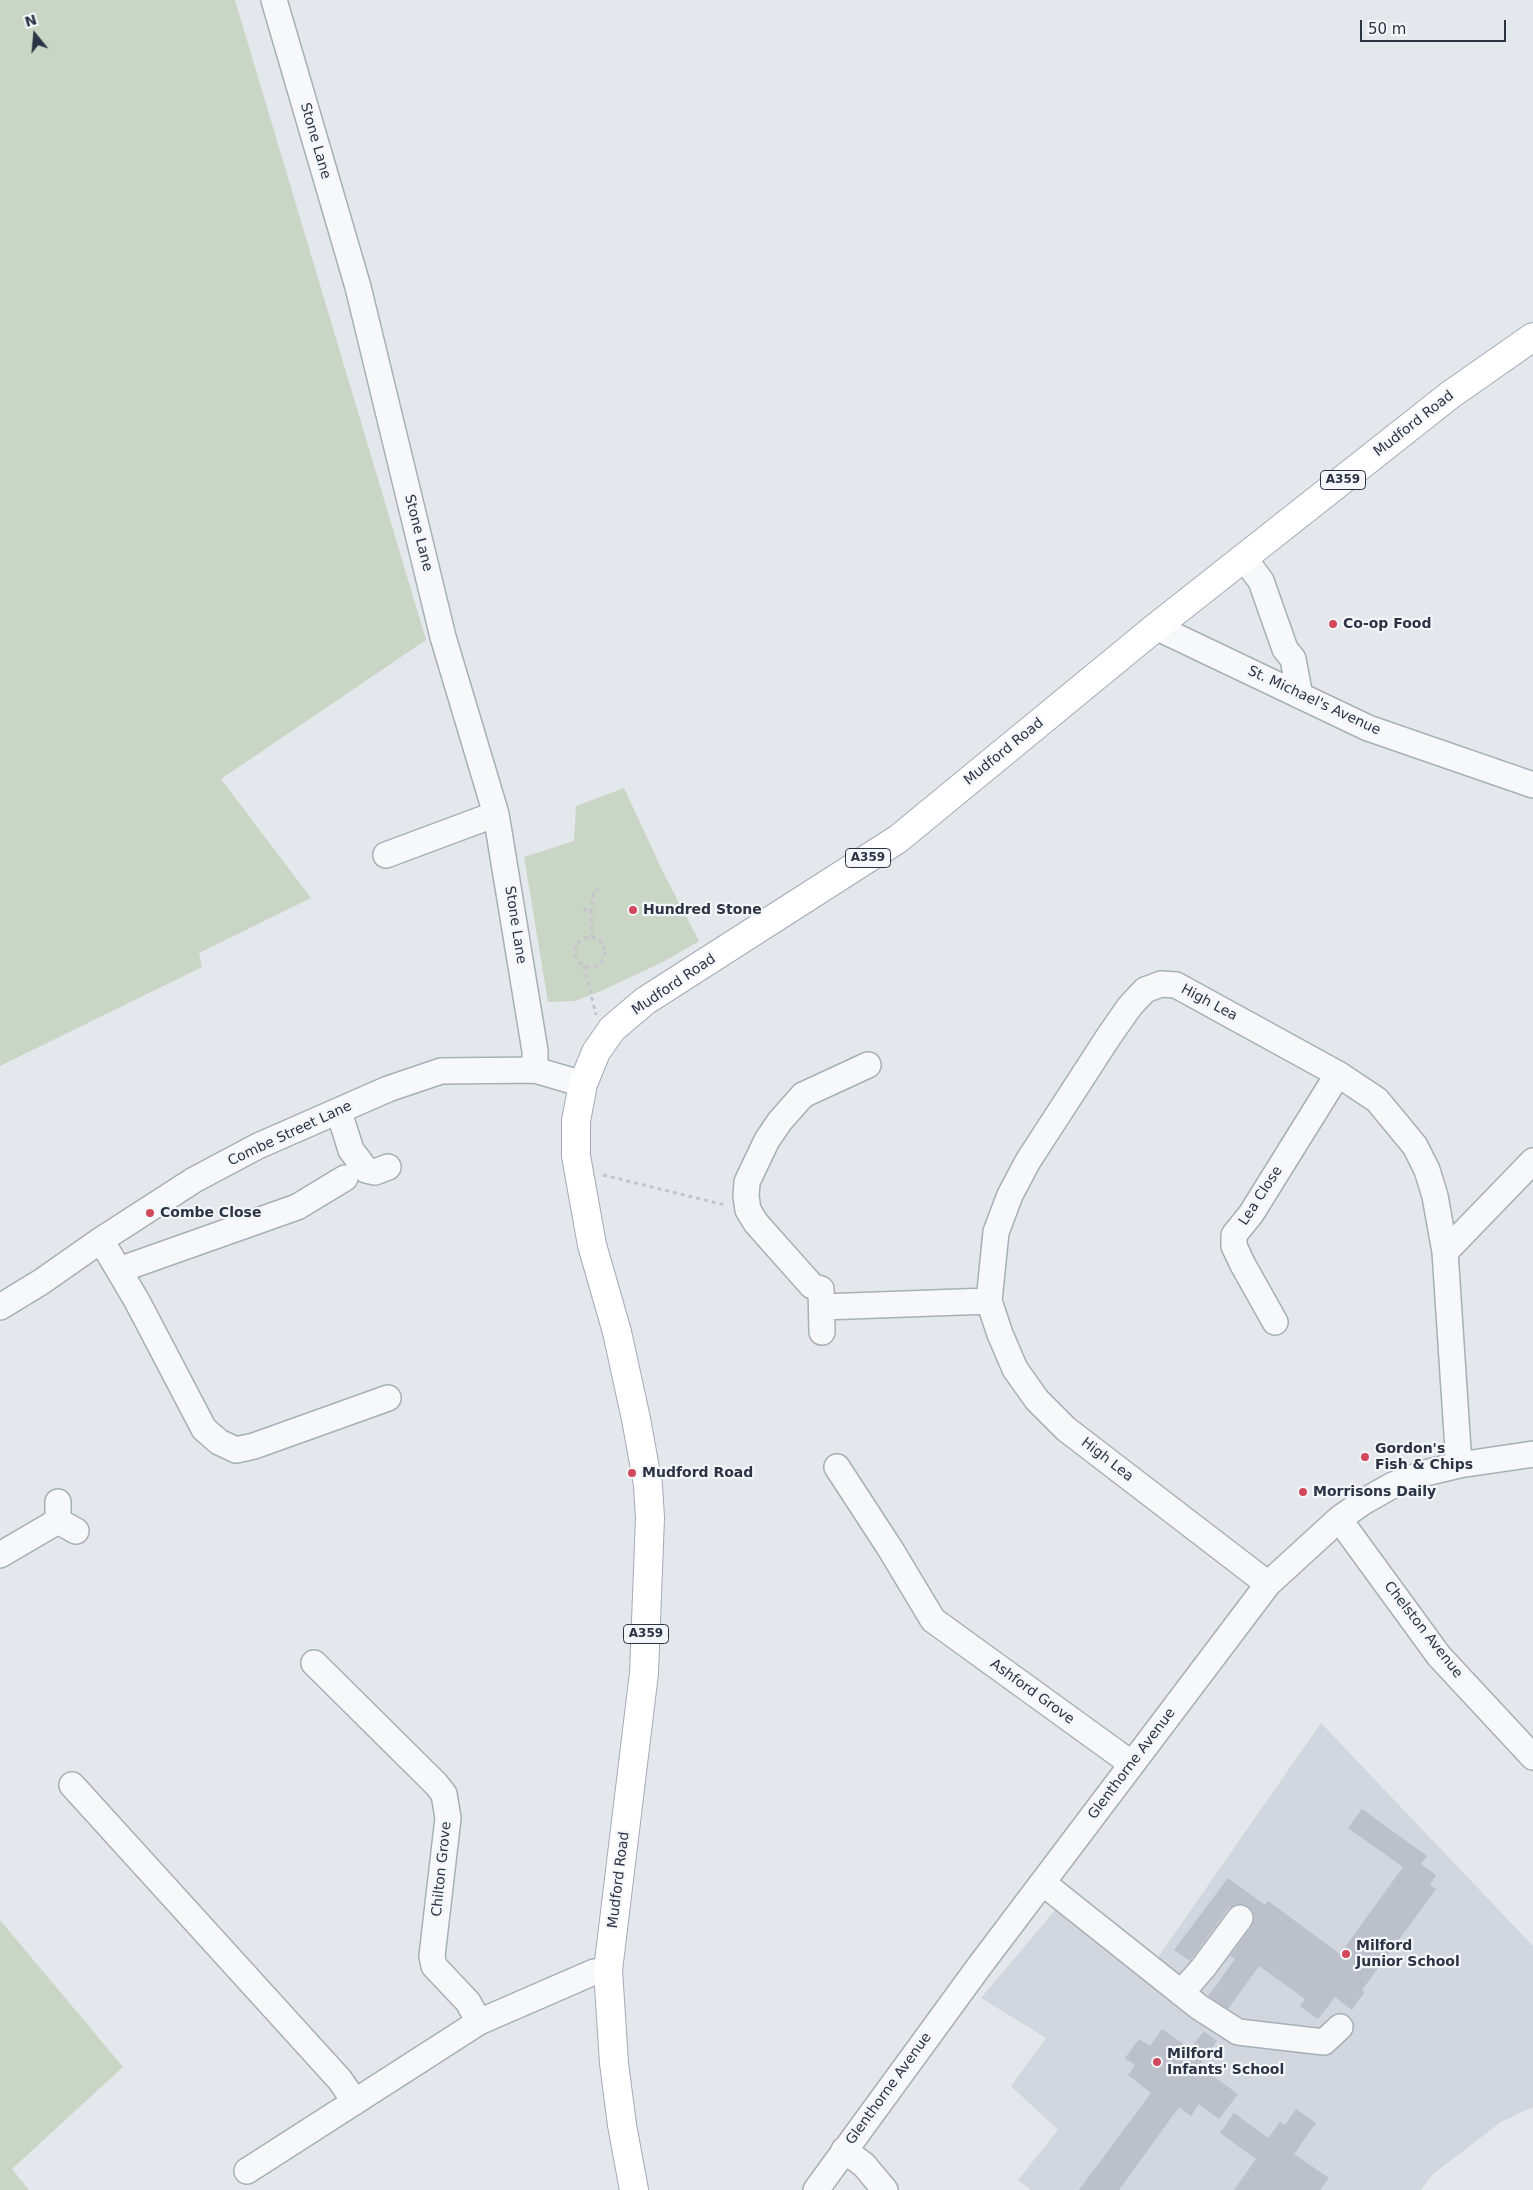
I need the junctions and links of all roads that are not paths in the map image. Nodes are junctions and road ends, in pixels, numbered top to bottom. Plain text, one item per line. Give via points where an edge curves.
1 (274, 0) edge
2 (1533, 337) edge
3 (1244, 558) junction
4 (1156, 627) junction
5 (1300, 696) junction
6 (1533, 785) edge
7 (496, 814) junction
8 (386, 855) dead end
9 (868, 1065) dead end
10 (535, 1070) junction
11 (1338, 1074) junction
12 (583, 1084) junction
13 (339, 1112) junction
14 (1533, 1161) edge
15 (388, 1167) dead end
16 (345, 1178) dead end
17 (101, 1240) junction
18 (1445, 1252) junction
19 (119, 1270) junction
20 (817, 1296) junction
21 (989, 1301) junction
22 (0, 1307) edge
23 (1275, 1322) dead end
24 (822, 1332) dead end
25 (388, 1398) dead end
26 (1533, 1454) edge
27 (1459, 1465) junction
28 (837, 1467) dead end
29 (64, 1518) dead end
30 (1339, 1519) junction
31 (0, 1555) edge
32 (1268, 1584) junction
33 (314, 1663) dead end
34 (1533, 1757) edge
35 (1132, 1764) junction
36 (72, 1785) dead end
37 (1043, 1882) junction
38 (1240, 1918) dead end
39 (608, 1970) junction
40 (1181, 1993) junction
41 (479, 2022) junction
42 (1340, 2027) dead end
43 (355, 2102) junction
44 (844, 2150) junction
45 (247, 2172) dead end
46 (634, 2190) edge
47 (816, 2190) edge
48 (885, 2190) edge

1 - 7 street, Stone Lane via 358,286 443,637
2 - 3 main road, Mudford Road / A359 via 1450,394
3 - 4 main road, Mudford Road / A359
3 - 5 street via 1261,581 1285,649 1293,659
4 - 5 street, St. Michael's Avenue
4 - 12 main road, Mudford Road / A359 via 898,839 645,1001 612,1029 596,1052
5 - 6 street, St. Michael's Avenue via 1368,728
7 - 8 street
7 - 10 street, Stone Lane via 535,1051
9 - 20 street via 803,1095 767,1140 748,1182 748,1210
10 - 12 street, Combe Street Lane
10 - 13 street, Combe Street Lane via 441,1070 388,1089
11 - 18 street, High Lea via 1377,1100 1415,1146 1434,1196
11 - 21 street, High Lea via 1176,985 1161,984 1145,990 1109,1036 1028,1161 1010,1195 996,1232
11 - 23 street, Lea Close via 1251,1214 1234,1235 1234,1246
12 - 39 main road, Mudford Road / A359 via 576,1121 578,1170 592,1246 617,1332 636,1419 648,1485 650,1518 644,1673
13 - 15 street via 351,1150 366,1170 375,1172
13 - 17 street, Combe Street Lane via 258,1146 202,1176
14 - 18 street
16 - 19 street via 296,1207
17 - 19 street
17 - 22 street, Combe Street Lane
18 - 27 street, High Lea
19 - 25 street via 204,1429 219,1442 236,1450 254,1446
20 - 21 street
20 - 24 street
21 - 32 street, High Lea via 1015,1369 1037,1400 1066,1429
26 - 27 street, Glenthorne Avenue
27 - 30 street, Glenthorne Avenue via 1392,1485
28 - 35 street, Ashford Grove via 933,1620
29 - 31 street
30 - 32 street, Glenthorne Avenue
30 - 34 street, Chelston Avenue via 1440,1656
32 - 35 street, Glenthorne Avenue
33 - 41 street, Chilton Grove via 444,1794 448,1818 432,1956 434,1966 468,2002
35 - 37 street, Glenthorne Avenue
36 - 43 street via 340,2080
37 - 40 street
37 - 44 street, Glenthorne Avenue
38 - 40 street
39 - 41 street via 594,1972
39 - 46 main road, Mudford Road / A359 via 614,2062
40 - 42 street via 1238,2032 1324,2042
41 - 43 street
43 - 45 street
44 - 47 street, Glenthorne Avenue
44 - 48 street via 864,2165

